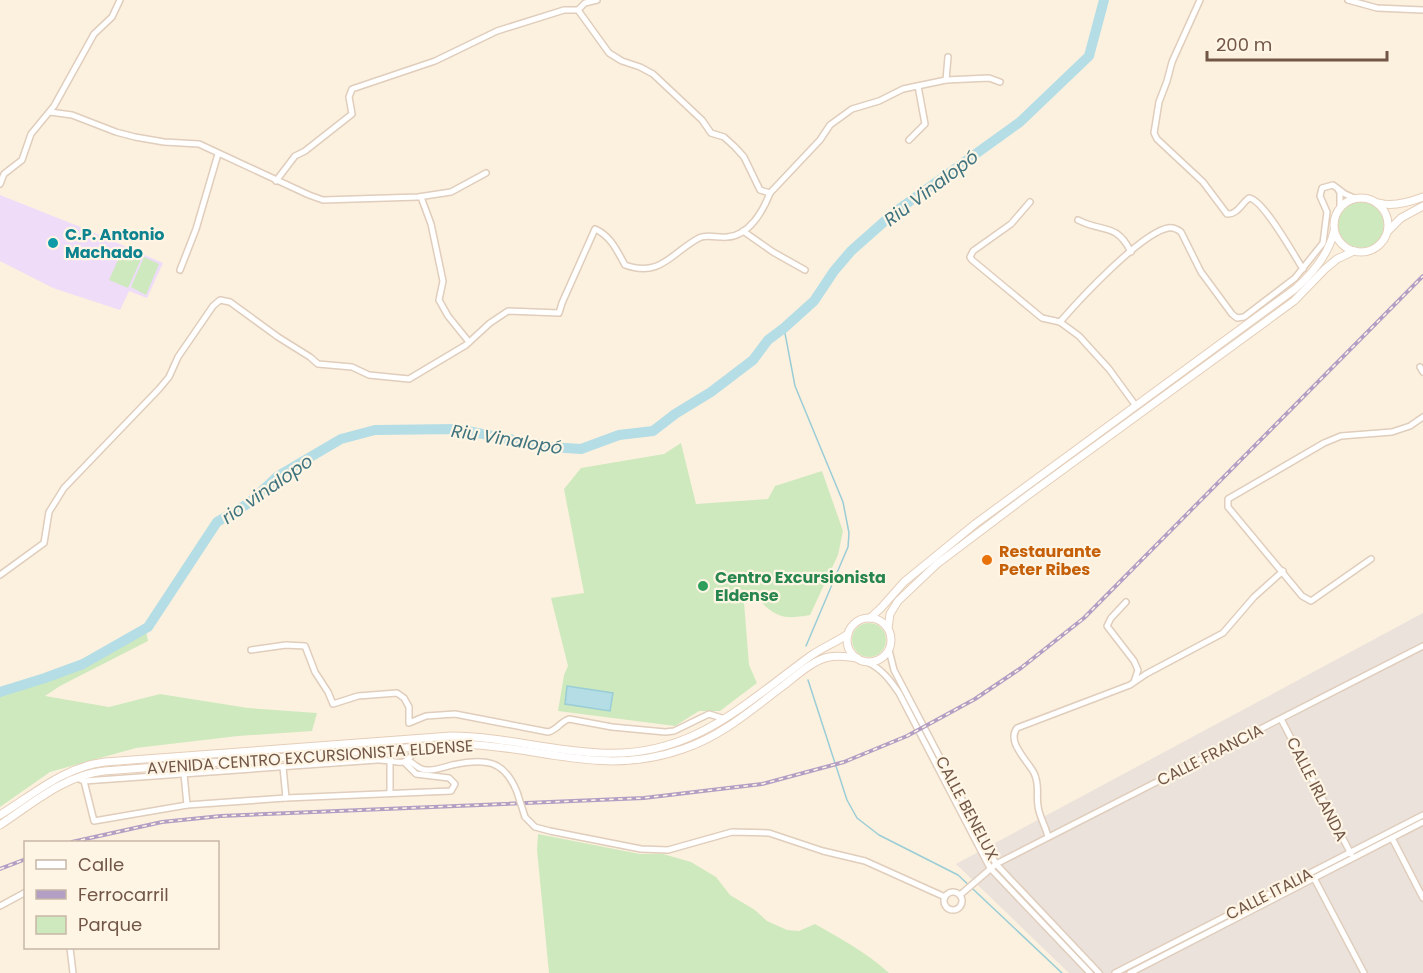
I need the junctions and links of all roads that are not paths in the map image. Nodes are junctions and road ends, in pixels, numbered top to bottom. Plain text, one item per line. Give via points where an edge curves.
1 (120, 0) edge
2 (597, 0) edge
3 (1200, 0) edge
4 (1348, 0) edge
5 (578, 10) junction
6 (1423, 10) edge
7 (948, 57) dead end
8 (946, 80) junction
9 (1000, 82) dead end
10 (918, 86) junction
11 (50, 112) junction
12 (909, 140) dead end
13 (218, 154) junction
14 (486, 173) dead end
15 (276, 181) junction
16 (0, 184) edge
17 (1337, 188) junction
18 (771, 193) junction
19 (421, 197) junction
20 (1422, 197) edge
21 (1354, 198) junction
22 (1030, 202) dead end
23 (1377, 202) junction
24 (1423, 206) edge
25 (1340, 207) junction
26 (1078, 220) dead end
27 (743, 231) junction
28 (1334, 231) junction
29 (1388, 231) junction
30 (1354, 251) junction
31 (1131, 252) junction
32 (1303, 269) junction
33 (180, 270) dead end
34 (806, 270) dead end
35 (1060, 322) junction
36 (469, 342) junction
37 (1136, 406) junction
38 (1423, 417) edge
39 (1371, 560) dead end
40 (1283, 571) junction
41 (0, 575) edge
42 (1126, 602) dead end
43 (870, 618) junction
44 (888, 628) junction
45 (848, 634) junction
46 (1423, 646) edge
47 (889, 650) junction
48 (251, 651) dead end
49 (857, 658) junction
50 (867, 662) junction
51 (1134, 682) junction
52 (726, 719) junction
53 (1281, 719) junction
54 (418, 747) junction
55 (374, 750) junction
56 (389, 760) junction
57 (406, 761) junction
58 (283, 767) junction
59 (184, 774) junction
60 (77, 777) junction
61 (438, 777) junction
62 (84, 781) junction
63 (439, 791) junction
64 (390, 793) junction
65 (286, 798) junction
66 (187, 805) junction
67 (0, 815) edge
68 (1423, 815) edge
69 (1423, 822) edge
70 (0, 825) edge
71 (1048, 837) junction
72 (1392, 838) junction
73 (1349, 852) junction
74 (1353, 859) junction
75 (993, 866) junction
76 (1314, 878) junction
77 (24, 893) edge
78 (960, 895) junction
79 (945, 897) junction
80 (1423, 898) edge
81 (0, 906) edge
82 (70, 949) edge
83 (73, 973) edge
84 (1090, 973) edge
85 (1099, 973) edge
86 (1115, 973) edge
87 (1130, 973) edge
88 (1364, 973) edge

1 - 11 street via 112,17 94,34
2 - 5 street
3 - 32 street via 1172,62 1154,133 1203,182 1227,214 1249,198 1256,200
4 - 6 street via 1377,8
5 - 15 street via 564,10 497,31 435,61 352,88 352,114 295,156
5 - 18 street via 609,53 653,74 711,133 724,137 735,147 760,190
7 - 8 street
8 - 9 street via 989,78
8 - 10 street
10 - 12 street via 925,124
10 - 18 street via 839,117
11 - 13 street via 72,115 116,132 164,142 199,144
11 - 16 street via 31,134 22,160 4,174
13 - 15 street
13 - 33 street
14 - 19 street via 451,192
15 - 19 street via 323,200
17 - 21 street
17 - 25 street
17 - 32 street via 1328,185 1321,190 1327,212 1325,237
18 - 27 street via 760,214
19 - 36 street via 441,269 439,300
20 - 23 street via 1384,205
21 - 23 street
21 - 25 street
22 - 35 street via 1011,224 970,256 1042,318
23 - 29 street via 1386,212
24 - 29 street via 1401,218
25 - 28 street via 1334,218
26 - 31 street via 1110,228
27 - 34 street
27 - 36 street via 730,237 703,236 661,265 636,270 625,266 611,241 595,229 559,313 508,311
28 - 30 street via 1339,241
28 - 37 street via 1324,254 1299,285
29 - 30 street via 1375,248
30 - 44 street via 1325,268 1294,301 937,564 898,601
31 - 32 street via 1153,235 1175,228 1181,232 1201,272 1237,318 1275,295
31 - 35 street
35 - 37 street via 1079,336 1109,369
36 - 41 street via 409,379 369,375 352,367 318,364 230,302 220,300 164,383 64,488 49,512 44,543
37 - 43 street via 939,552
38 - 40 street via 1392,432 1341,436 1324,443 1228,500 1228,507
39 - 40 street via 1311,601 1302,596
40 - 51 street via 1223,633
42 - 51 street via 1107,626 1134,661 1138,670
43 - 44 street
43 - 45 street via 854,624
44 - 47 street
45 - 49 street via 849,648
45 - 52 street, AVENIDA CENTRO EXCURSIONISTA ELDENSE via 812,655
46 - 53 street, CALLE FRANCIA
47 - 50 street via 878,661
47 - 75 street, CALLE BENELUX via 894,670
48 - 52 street via 305,646 333,704 358,696 397,693 409,707 409,723 426,716 455,714 548,732 569,719 665,732 709,714
49 - 50 street
49 - 54 street, AVENIDA CENTRO EXCURSIONISTA ELDENSE via 824,659 717,735 649,759 595,762 485,746
50 - 75 street, CALLE BENELUX via 886,675 899,693
51 - 71 street via 1040,717 1014,732 1039,788 1038,807
52 - 67 street, AVENIDA CENTRO EXCURSIONISTA ELDENSE via 681,741 624,754 450,736 96,763 64,774
53 - 71 street, CALLE FRANCIA
53 - 73 street, CALLE IRLANDA
54 - 55 street, AVENIDA CENTRO EXCURSIONISTA ELDENSE
54 - 57 street
55 - 56 street
55 - 60 street, AVENIDA CENTRO EXCURSIONISTA ELDENSE via 104,771
56 - 57 street via 398,764
56 - 58 street
56 - 64 street
57 - 61 street via 416,774
57 - 79 street, bridge via 429,770 473,760 490,762 512,780 525,817 535,827 550,831 640,849 668,850 732,832 769,833 865,861
58 - 59 street
58 - 65 street
59 - 62 street
59 - 66 street
60 - 62 street
60 - 70 street, AVENIDA CENTRO EXCURSIONISTA ELDENSE
61 - 63 street
61 - 63 street via 449,778 454,784 451,790
62 - 66 street via 94,821
63 - 64 street
64 - 65 street
65 - 66 street
68 - 73 street, CALLE ITALIA
69 - 72 street, CALLE ITALIA
71 - 75 street, CALLE FRANCIA
72 - 74 street, CALLE ITALIA
72 - 80 street
73 - 74 street, CALLE IRLANDA
73 - 86 street, CALLE ITALIA
74 - 76 street, CALLE ITALIA
75 - 78 street, CALLE FRANCIA
75 - 84 street, CALLE BENELUX
75 - 85 street, CALLE BENELUX
76 - 87 street, CALLE ITALIA
76 - 88 street
77 - 81 street
78 - 79 street via 952,892
78 - 79 street via 962,904 952,910 946,907
82 - 83 street

